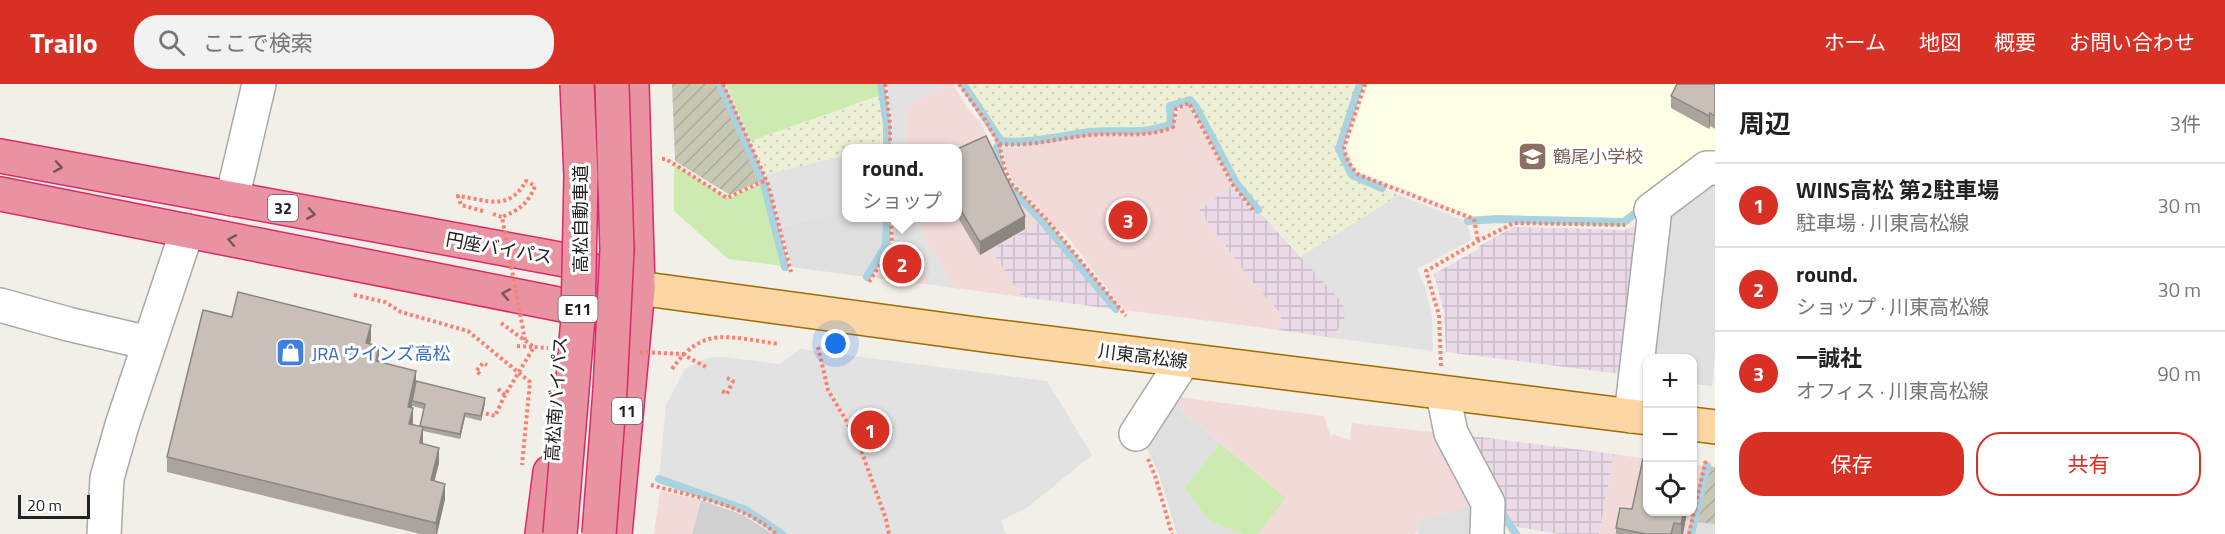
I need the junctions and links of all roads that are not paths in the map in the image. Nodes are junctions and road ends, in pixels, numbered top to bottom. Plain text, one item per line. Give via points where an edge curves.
1 (259, 84) edge
2 (562, 84) edge
3 (577, 84) edge
4 (612, 84) edge
5 (632, 84) edge
6 (0, 156) edge
7 (1715, 168) edge
8 (0, 194) edge
9 (232, 199) junction
10 (187, 231) junction
11 (565, 261) junction
12 (638, 288) junction
13 (0, 305) edge
14 (563, 305) junction
15 (149, 343) junction
16 (1183, 361) junction
17 (1443, 394) junction
18 (1639, 417) edge
19 (1697, 425) edge
20 (1715, 427) edge
21 (1136, 434) road end
22 (104, 534) edge
23 (542, 534) edge
24 (560, 534) edge
25 (598, 534) edge
26 (615, 534) edge
27 (1487, 534) edge

1 - 9 street
2 - 11 highway, 高松南バイパス
3 - 24 highway, 高松自動車道 / E11, bridge via 581,176 578,318
4 - 25 highway, 高松自動車道 / E11, bridge via 617,262
5 - 12 highway, 11
6 -> 9 highway, 円座バイパス / 32
7 - 18 street via 1707,168 1651,210 1654,218
8 - 10 highway, 32
9 -> 11 highway, 円座バイパス / 32
14 -> 10 highway, 32
10 - 15 street
11 - 12 highway, 円座バイパス / 32
11 - 14 highway, 高松南バイパス
12 - 14 highway, 32
12 - 16 main road, 川東高松線
12 - 26 highway, 11
13 - 15 street
14 - 23 highway, 高松南バイパス via 549,491
15 - 22 street via 107,478
16 - 17 main road, 川東高松線
16 - 21 street
17 - 18 main road, 川東高松線
17 - 27 street via 1451,433 1488,502
19 - 20 main road

